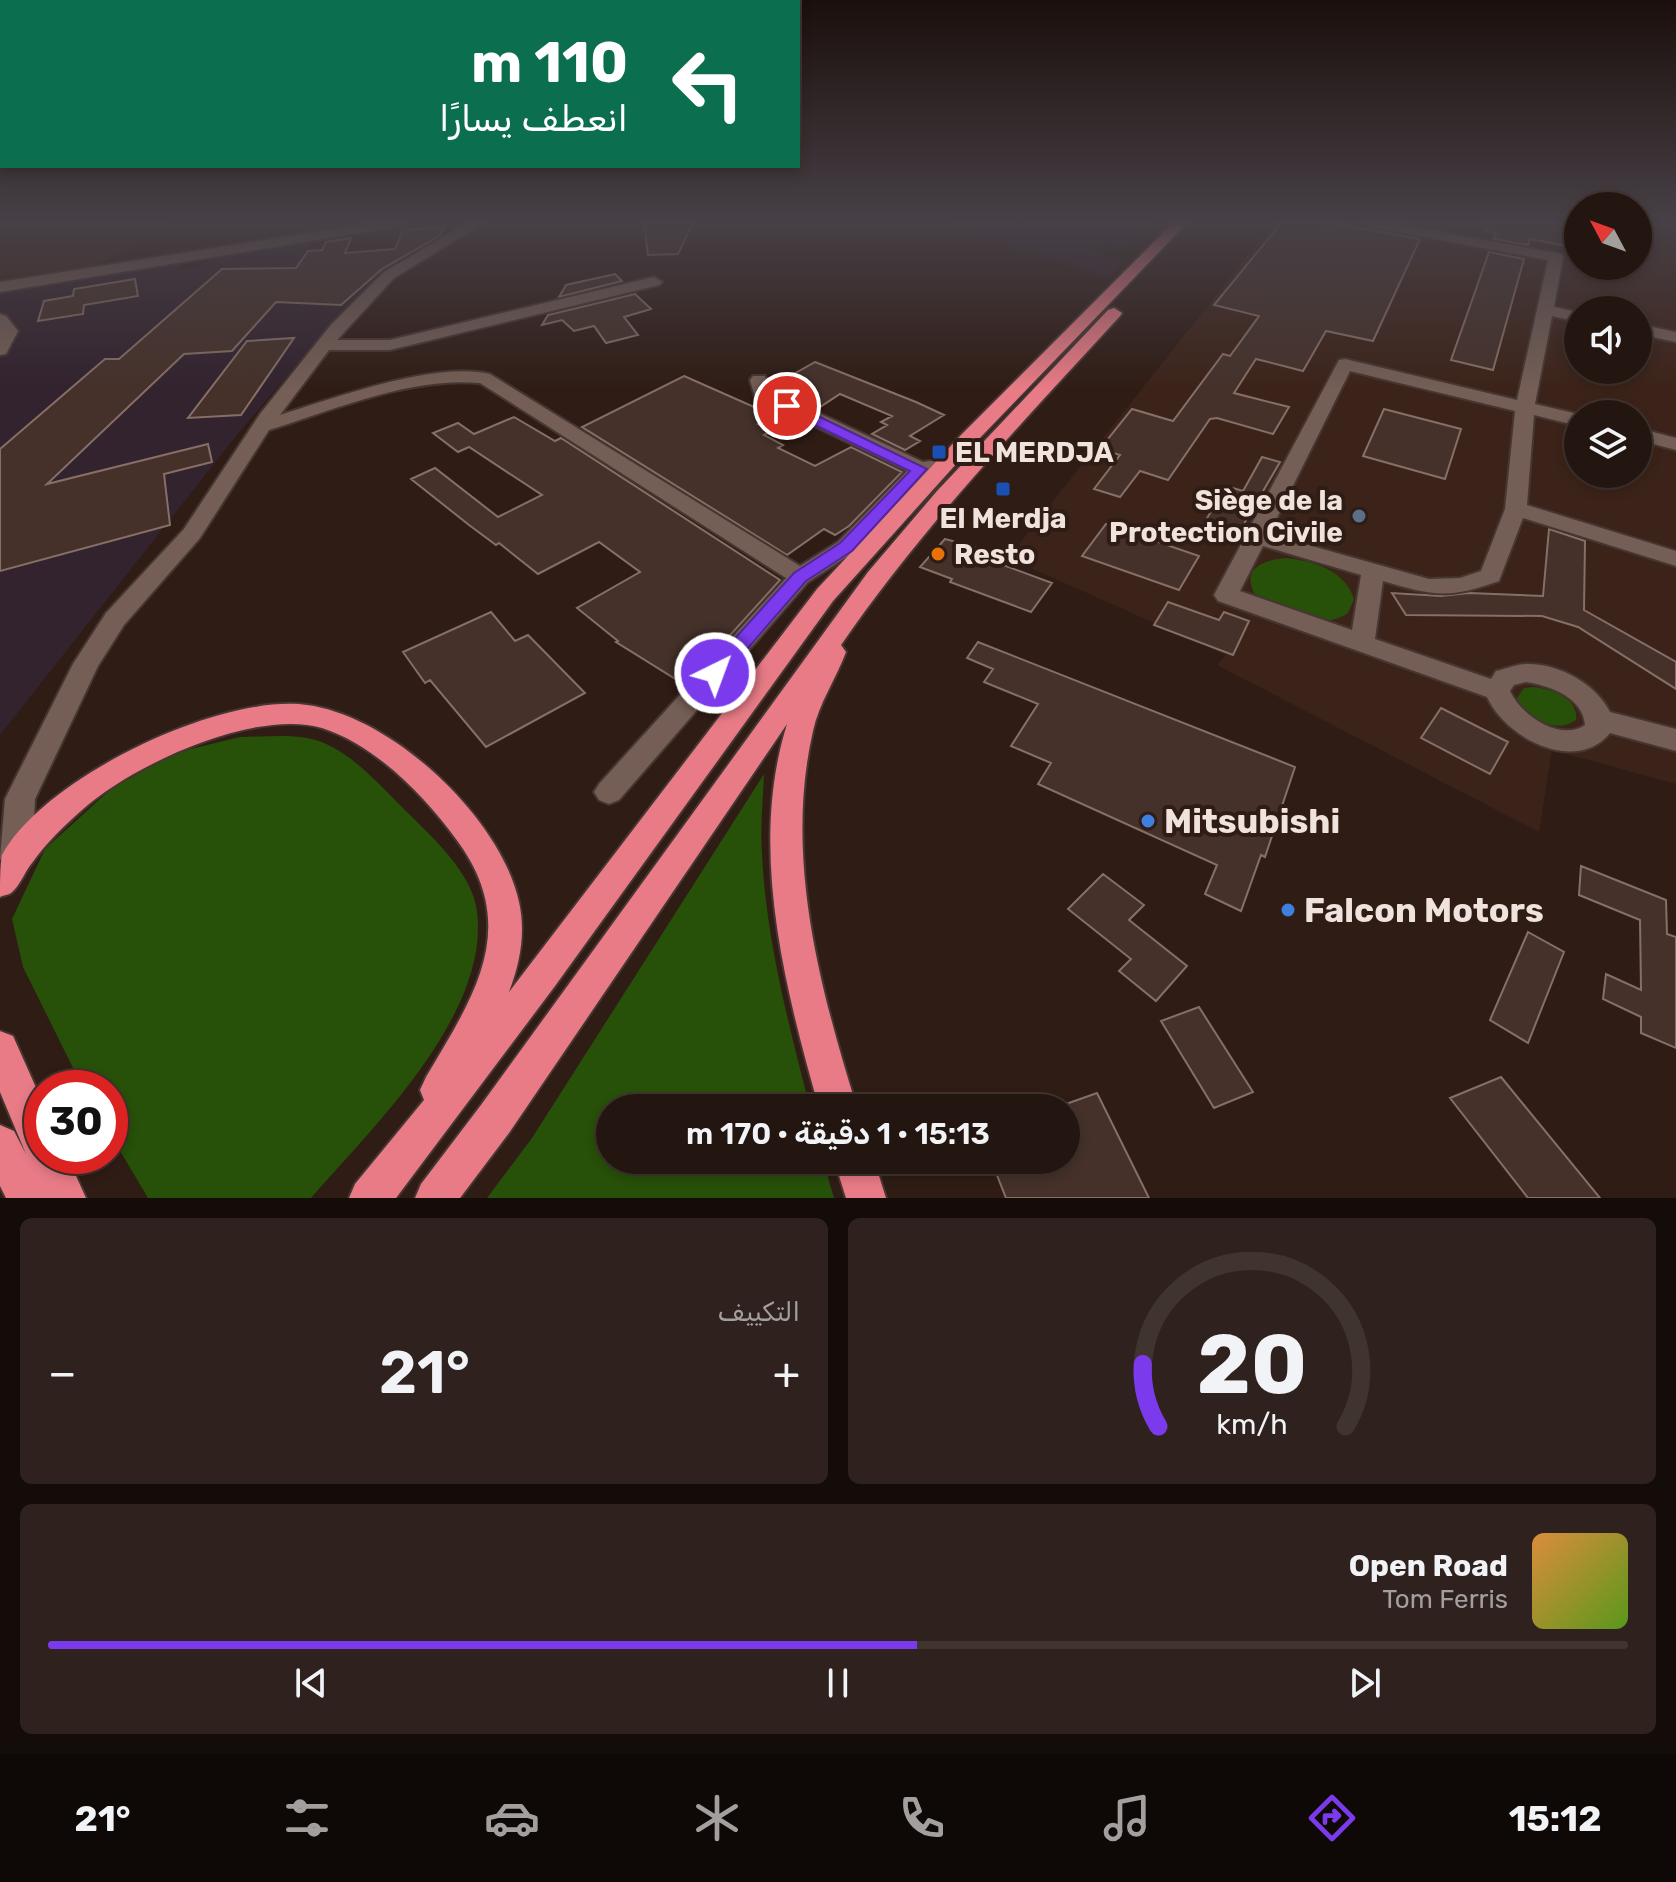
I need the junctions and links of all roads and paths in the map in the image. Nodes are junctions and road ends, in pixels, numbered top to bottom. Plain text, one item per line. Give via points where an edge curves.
1 (56, 278) edge
2 (386, 278) edge
3 (1124, 278) edge
4 (1147, 278) edge
5 (1552, 278) edge
6 (654, 282) dead end
7 (0, 287) edge
8 (1545, 310) junction
9 (1564, 314) edge
10 (0, 319) edge
11 (1652, 332) edge
12 (1676, 337) edge
13 (325, 345) junction
14 (0, 350) edge
15 (759, 380) dead end
16 (1525, 407) junction
17 (1564, 417) edge
18 (262, 426) junction
19 (1652, 438) edge
20 (1676, 444) edge
21 (932, 467) junction
22 (1516, 509) junction
23 (1256, 537) junction
24 (1676, 559) edge
25 (1373, 573) junction
26 (800, 577) junction
27 (844, 619) junction
28 (1362, 643) junction
29 (1497, 691) junction
30 (1599, 720) junction
31 (1676, 740) edge
32 (609, 792) dead end
33 (8, 871) edge
34 (0, 1049) edge
35 (835, 1094) edge
36 (24, 1104) edge
37 (0, 1145) edge
38 (397, 1166) junction
39 (55, 1174) edge
40 (858, 1174) edge
41 (28, 1198) edge
42 (66, 1198) edge
43 (369, 1198) edge
44 (435, 1198) edge
45 (866, 1198) edge

1 - 7 street
2 - 13 street
3 - 21 highway
4 - 27 highway via 944,495
5 - 8 street
6 - 13 street via 390,345
8 - 9 street
8 - 16 street
10 - 14 street via 10,331
11 - 12 street
13 - 18 street
15 - 21 street via 761,393
16 - 17 street
16 - 22 street
16 - 23 street via 1345,364
18 - 26 street via 468,373 484,378
18 - 33 street via 192,533 115,619 86,664 20,799
19 - 20 street
21 - 26 street via 846,547
21 - 38 highway via 825,595
22 - 24 street
22 - 25 street via 1491,576 1462,586 1429,587
23 - 25 street
23 - 28 street via 1226,595
25 - 28 street
26 - 32 street
27 - 35 highway via 800,728 789,792 787,852 791,918
27 - 44 highway
28 - 29 street
29 - 30 street via 1514,674 1553,679 1579,693
29 - 30 street via 1505,710 1542,734 1571,740 1593,735
30 - 31 street
33 - 38 highway via 74,798 115,770 197,731 271,716 308,715 373,743 409,768 470,832 493,866 503,897 505,939 498,975 480,1017
34 - 36 highway
37 - 41 highway
38 - 43 highway
39 - 42 highway
40 - 45 highway

